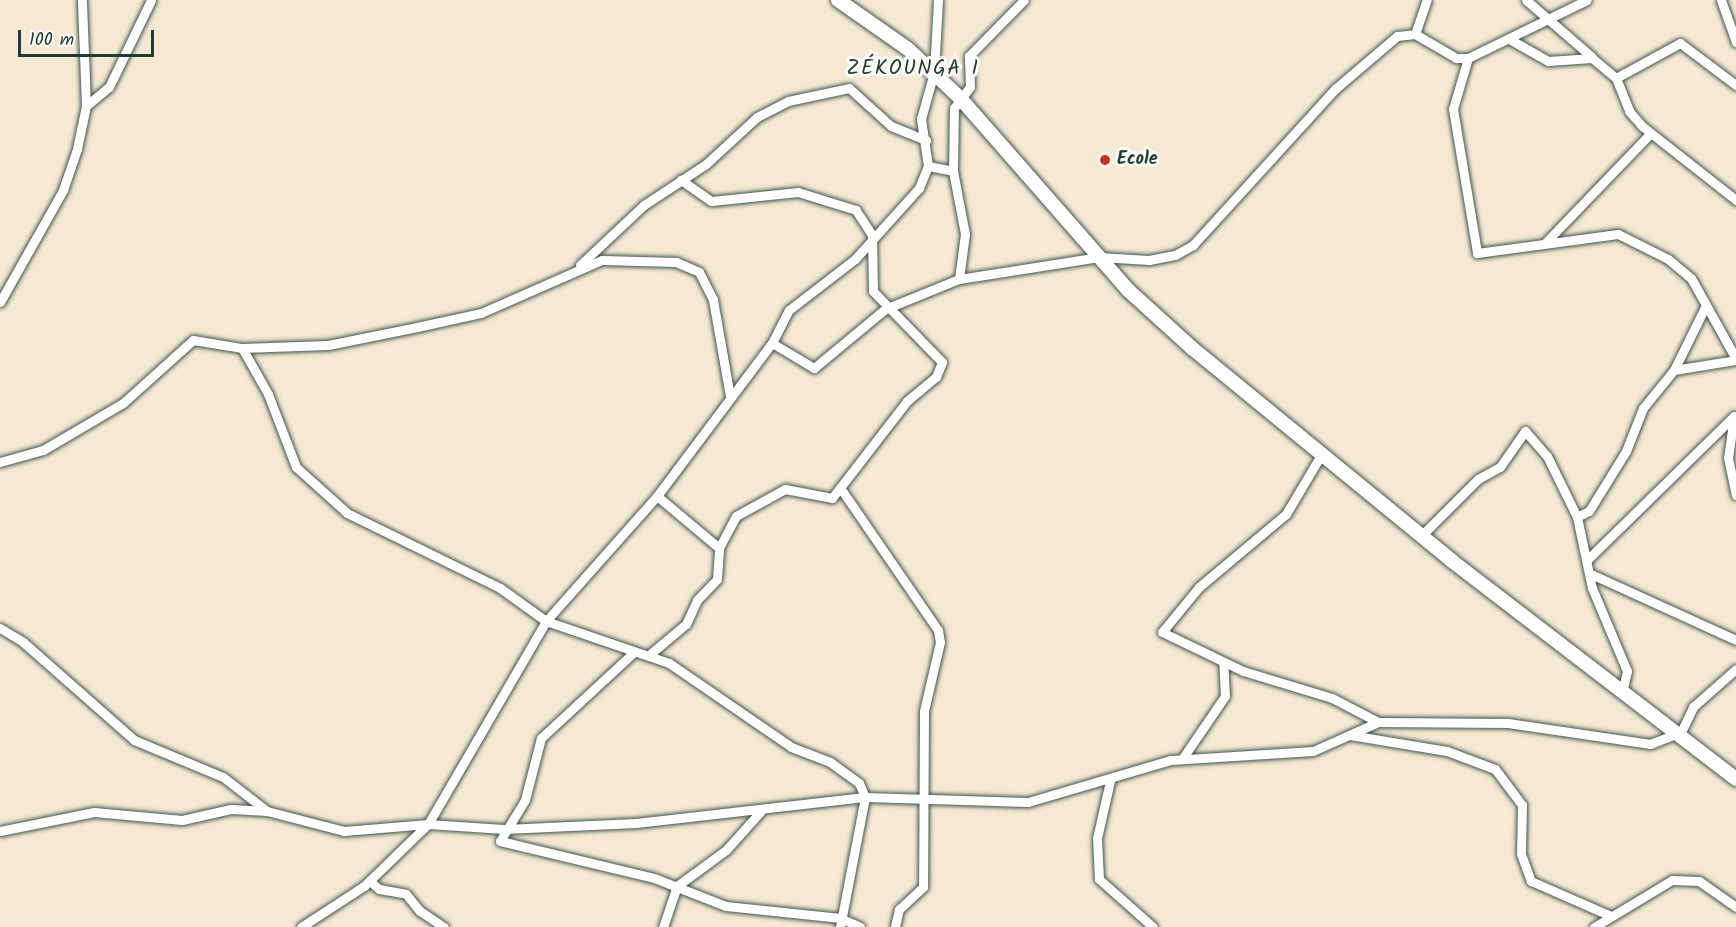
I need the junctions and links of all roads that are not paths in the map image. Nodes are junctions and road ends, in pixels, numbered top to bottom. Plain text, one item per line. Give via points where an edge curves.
1 (82, 0) edge
2 (151, 0) edge
3 (838, 0) edge
4 (938, 0) edge
5 (1024, 0) edge
6 (1427, 0) edge
7 (1526, 0) edge
8 (1587, 0) edge
9 (1721, 0) edge
10 (1548, 23) junction
11 (1415, 34) junction
12 (1511, 40) junction
13 (1736, 42) edge
14 (1468, 58) junction
15 (1592, 58) junction
16 (933, 72) junction
17 (1616, 78) junction
18 (1736, 85) edge
19 (960, 98) junction
20 (86, 106) junction
21 (1650, 134) junction
22 (926, 140) junction
23 (928, 166) junction
24 (953, 171) junction
25 (681, 180) junction
26 (1736, 200) edge
27 (872, 235) junction
28 (1545, 243) junction
29 (1100, 257) junction
30 (579, 267) junction
31 (959, 279) junction
32 (0, 302) edge
33 (1705, 308) junction
34 (885, 309) junction
35 (772, 343) junction
36 (242, 348) junction
37 (1736, 359) edge
38 (1674, 370) junction
39 (730, 396) junction
40 (1735, 415) edge
41 (1321, 455) junction
42 (0, 462) edge
43 (841, 489) junction
44 (1736, 495) edge
45 (657, 496) junction
46 (1577, 518) junction
47 (1421, 536) junction
48 (719, 548) junction
49 (1588, 559) junction
50 (1591, 574) junction
51 (546, 621) junction
52 (0, 628) edge
53 (1736, 640) edge
54 (633, 652) junction
55 (649, 655) junction
56 (1223, 662) junction
57 (1736, 669) edge
58 (1623, 688) junction
59 (1378, 722) junction
60 (1681, 732) junction
61 (1350, 735) junction
62 (1182, 759) junction
63 (1730, 770) edge
64 (1736, 779) edge
65 (1110, 781) junction
66 (865, 797) junction
67 (925, 802) junction
68 (267, 811) junction
69 (761, 811) junction
70 (428, 824) junction
71 (504, 829) junction
72 (0, 831) edge
73 (370, 881) junction
74 (677, 886) junction
75 (1736, 907) edge
76 (1609, 915) junction
77 (840, 923) edge
78 (301, 927) edge
79 (444, 927) edge
80 (663, 927) edge
81 (860, 927) edge
82 (895, 927) edge
83 (1153, 927) edge
84 (1594, 927) edge

1 - 20 street
2 - 20 street via 109,87
3 - 16 street
4 - 16 street
5 - 19 street via 969,56 970,87
6 - 11 street
7 - 10 street
8 - 10 street
9 - 13 street
10 - 12 street
10 - 15 street
11 - 14 street via 1456,58
11 - 29 street via 1397,36 1377,48 1193,245 1149,260
12 - 14 street
12 - 15 street via 1548,61
14 - 28 street via 1453,109 1477,253
15 - 17 street
16 - 19 street
16 - 22 street via 921,119
17 - 18 street via 1677,42
17 - 21 street via 1629,111
19 - 24 street via 953,111
19 - 29 street
20 - 32 street via 63,190
21 - 26 street
21 - 28 street
22 - 23 street
22 - 25 street via 891,126 862,95 839,87 788,101 757,117
23 - 24 street
23 - 27 street via 919,188
24 - 31 street via 965,234
25 - 27 street via 711,201 798,192 842,202 856,210
25 - 30 street via 644,205
27 - 34 street via 873,291
27 - 35 street via 855,259 789,310
28 - 33 street via 1618,234 1675,263 1696,285
29 - 31 street
29 - 41 street via 1176,334
30 - 36 street via 538,291 481,313 328,345
30 - 39 street via 627,258 692,266 713,300
31 - 34 street
33 - 37 street
33 - 38 street
34 - 35 street via 814,368
34 - 43 street via 942,362 940,371 907,401
35 - 39 street
36 - 42 street via 193,340 123,403 44,450
36 - 51 street via 268,394 296,467 320,491 347,513 500,588
37 - 38 street
38 - 46 street via 1643,408 1626,451 1593,505
39 - 45 street
40 - 44 street via 1728,458
40 - 49 street
41 - 47 street
41 - 56 street via 1286,514 1199,587 1163,628 1165,635
43 - 48 street via 823,499 790,488 763,497 732,520
43 - 67 street via 938,630 939,649 924,711
45 - 48 street
45 - 51 street
46 - 47 street via 1547,456 1525,431 1500,467 1478,479
46 - 49 street
47 - 58 street
48 - 55 street via 717,579 697,600 686,624
49 - 50 street
50 - 53 street
50 - 58 street via 1627,670
51 - 54 street
51 - 70 street
52 - 68 street via 23,642 120,731 154,751 223,777
54 - 55 street
54 - 71 street via 541,738 525,800
55 - 66 street via 669,663 799,752 846,772
56 - 59 street via 1332,698
56 - 62 street via 1225,696
57 - 60 street via 1693,707
58 - 60 street
59 - 60 street via 1508,723 1639,744
59 - 61 street
60 - 63 street
61 - 62 street via 1293,754
61 - 76 street via 1458,754 1495,769 1522,805 1521,854 1531,881
62 - 65 street
63 - 64 street
65 - 67 street via 1028,802
65 - 83 street via 1096,838 1100,879
66 - 67 street
66 - 69 street
66 - 77 street
67 - 82 street via 923,887 899,909
68 - 70 street via 344,831
68 - 72 street via 231,809 182,820 93,812
69 - 71 street
69 - 74 street via 726,850
70 - 71 street
70 - 73 street
71 - 74 street via 500,841 507,845
73 - 78 street
73 - 79 street via 379,889 406,894 420,912
74 - 77 street via 726,906
74 - 80 street
75 - 76 street via 1699,881 1683,878 1665,882
76 - 84 street
77 - 81 street

